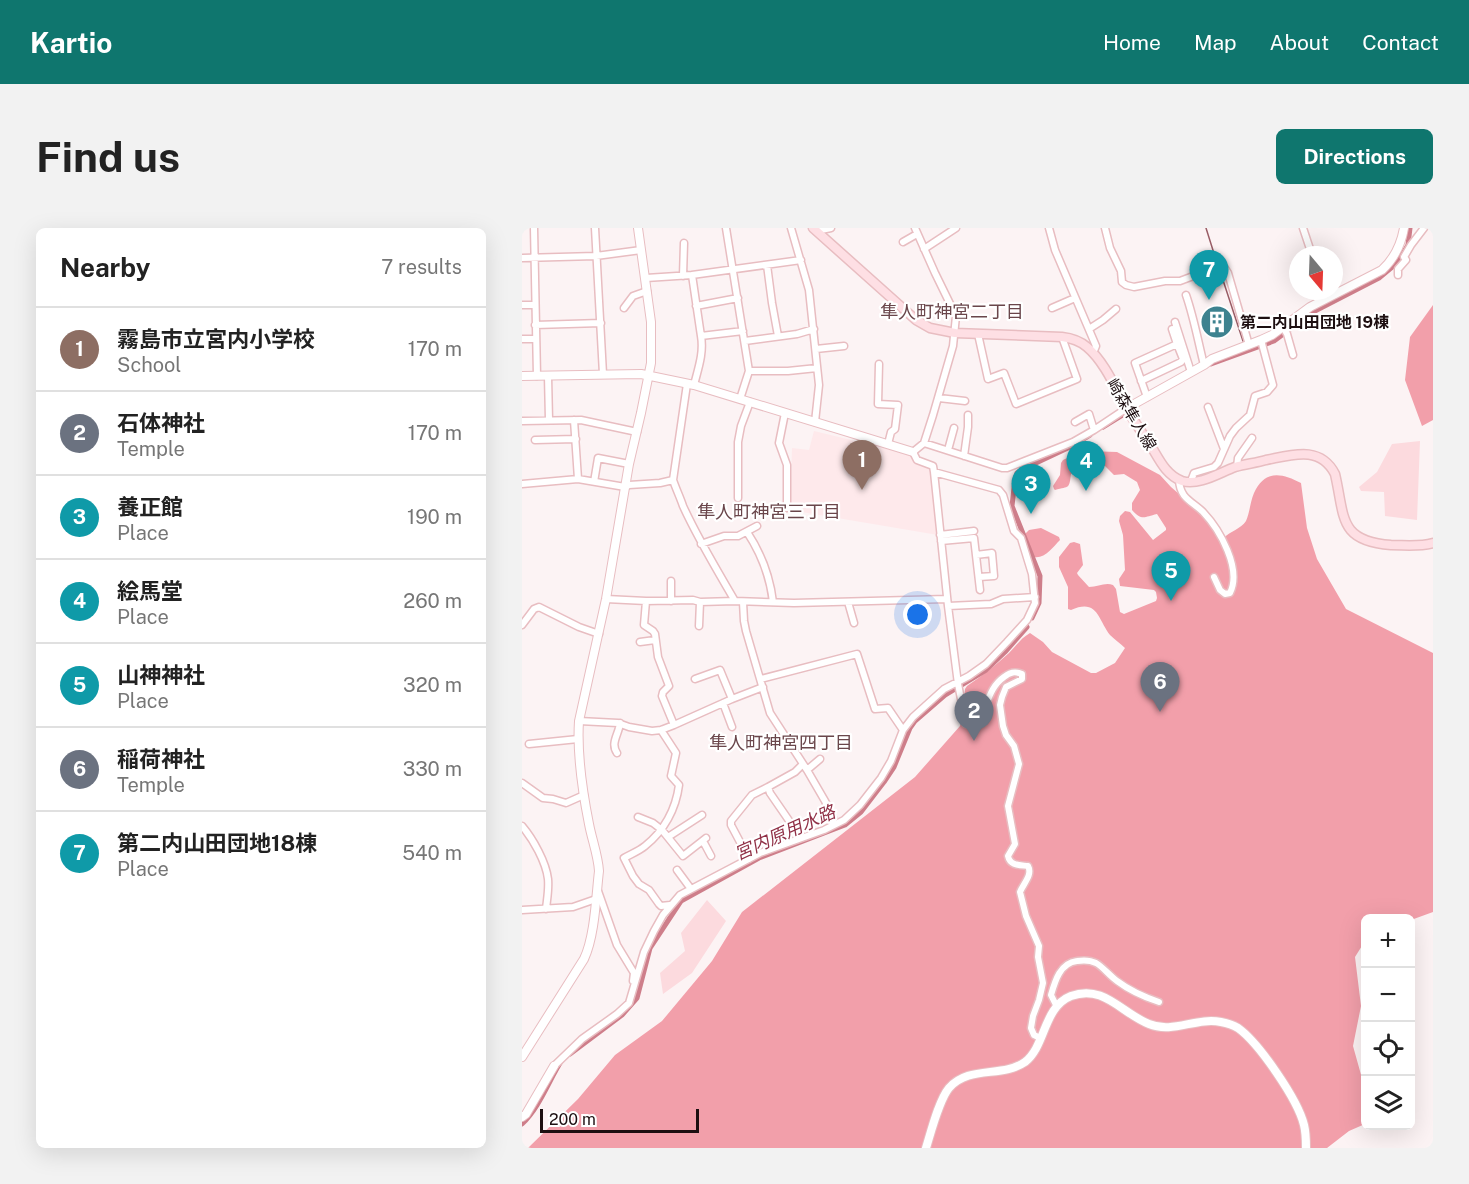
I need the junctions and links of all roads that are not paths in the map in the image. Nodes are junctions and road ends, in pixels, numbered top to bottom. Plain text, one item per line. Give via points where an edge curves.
1 (534, 228) edge
2 (595, 228) edge
3 (638, 228) edge
4 (726, 228) edge
5 (791, 228) edge
6 (831, 228) edge
7 (956, 228) edge
8 (1049, 228) edge
9 (1105, 228) edge
10 (1303, 228) edge
11 (1404, 228) edge
12 (1424, 228) edge
13 (815, 230) edge
14 (916, 231) edge
15 (903, 242) dead end
16 (684, 243) dead end
17 (1309, 246) edge
18 (924, 249) junction
19 (641, 250) junction
20 (1400, 255) junction
21 (596, 256) junction
22 (522, 258) edge
23 (534, 258) junction
24 (801, 260) junction
25 (767, 265) junction
26 (733, 270) junction
27 (692, 275) junction
28 (1398, 275) dead end
29 (683, 276) junction
30 (646, 278) junction
31 (1343, 287) edge
32 (647, 291) junction
33 (1186, 295) dead end
34 (738, 297) junction
35 (1075, 298) junction
36 (1319, 300) edge
37 (522, 305) edge
38 (535, 305) junction
39 (696, 306) junction
40 (1052, 308) dead end
41 (624, 309) dead end
42 (1116, 309) dead end
43 (1175, 322) dead end
44 (601, 323) junction
45 (535, 325) junction
46 (814, 329) junction
47 (1089, 329) junction
48 (1172, 329) dead end
49 (1285, 330) junction
50 (743, 331) junction
51 (955, 333) junction
52 (978, 334) junction
53 (701, 336) junction
54 (778, 336) junction
55 (1062, 337) junction
56 (522, 339) edge
57 (536, 339) junction
58 (745, 341) junction
59 (1178, 344) junction
60 (1262, 344) junction
61 (1249, 345) junction
62 (844, 346) dead end
63 (816, 348) junction
64 (1094, 353) junction
65 (1293, 355) dead end
66 (879, 364) dead end
67 (1204, 364) junction
68 (818, 368) junction
69 (749, 371) junction
70 (1191, 372) junction
71 (603, 374) junction
72 (650, 375) junction
73 (522, 376) edge
74 (537, 376) junction
75 (548, 376) junction
76 (1141, 381) junction
77 (690, 385) junction
78 (1147, 397) junction
79 (939, 398) junction
80 (740, 399) junction
81 (965, 401) dead end
82 (750, 402) junction
83 (1208, 407) dead end
84 (1127, 408) junction
85 (785, 413) junction
86 (968, 415) dead end
87 (549, 420) junction
88 (574, 420) junction
89 (522, 421) edge
90 (814, 422) junction
91 (1074, 422) dead end
92 (954, 428) dead end
93 (1094, 430) junction
94 (636, 432) junction
95 (1252, 438) dead end
96 (576, 439) junction
97 (535, 440) dead end
98 (924, 443) junction
99 (888, 444) junction
100 (948, 450) junction
101 (1224, 450) junction
102 (914, 452) junction
103 (964, 456) junction
104 (629, 464) junction
105 (1237, 466) junction
106 (934, 472) junction
107 (579, 479) junction
108 (673, 480) junction
109 (1179, 480) junction
110 (1191, 481) junction
111 (594, 482) junction
112 (522, 484) edge
113 (625, 487) junction
114 (738, 498) dead end
115 (787, 508) dead end
116 (757, 526) dead end
117 (974, 531) dead end
118 (747, 532) junction
119 (940, 538) junction
120 (1433, 543) edge
121 (701, 544) junction
122 (976, 555) junction
123 (1214, 577) dead end
124 (979, 578) junction
125 (671, 581) dead end
126 (980, 590) dead end
127 (1035, 597) junction
128 (606, 599) junction
129 (646, 601) junction
130 (671, 601) junction
131 (735, 601) junction
132 (700, 602) junction
133 (743, 602) junction
134 (773, 602) junction
135 (848, 602) junction
136 (947, 602) junction
137 (991, 604) junction
138 (992, 613) dead end
139 (854, 623) dead end
140 (522, 625) edge
141 (699, 626) dead end
142 (598, 634) junction
143 (655, 640) junction
144 (640, 642) dead end
145 (694, 679) dead end
146 (761, 679) junction
147 (957, 682) junction
148 (763, 687) junction
149 (732, 699) junction
150 (723, 703) junction
151 (579, 721) junction
152 (620, 723) junction
153 (674, 725) junction
154 (732, 727) dead end
155 (903, 729) junction
156 (661, 730) junction
157 (578, 739) junction
158 (529, 744) dead end
159 (617, 753) dead end
160 (820, 759) dead end
161 (805, 768) junction
162 (522, 783) edge
163 (768, 787) junction
164 (584, 795) junction
165 (702, 815) dead end
166 (638, 817) dead end
167 (522, 826) edge
168 (832, 826) junction
169 (662, 830) junction
170 (668, 837) junction
171 (801, 838) junction
172 (711, 856) dead end
173 (749, 859) junction
174 (677, 870) dead end
175 (597, 889) junction
176 (691, 890) junction
177 (596, 899) junction
178 (670, 905) junction
179 (546, 909) junction
180 (522, 910) edge
181 (633, 990) junction
182 (1159, 1002) dead end
183 (1057, 1008) junction
184 (1040, 1038) junction
185 (522, 1057) edge
186 (555, 1066) joint
187 (522, 1117) edge
188 (926, 1148) edge
189 (1306, 1148) edge

1 - 23 street
2 - 21 street
3 - 19 street
4 - 26 street
5 - 24 street
6 - 13 street
7 - 18 street
8 - 35 street
9 - 61 street via 1126,285 1180,281 1224,267
10 - 17 street
11 - 20 street
12 - 20 street
13 - 51 main road, 崎森隼人線 via 916,320 930,328
14 - 15 street
14 - 18 street
16 - 29 street
18 - 51 street via 955,313
19 - 21 street
19 - 30 street
20 - 28 street via 1406,260
20 - 31 street via 1382,270
21 - 23 street
21 - 44 street
22 - 23 street
23 - 38 street
24 - 25 street
24 - 46 street
25 - 26 street
25 - 54 street
26 - 27 street
26 - 34 street
27 - 29 street
27 - 39 street
29 - 30 street
30 - 32 street
32 - 41 street via 633,296
32 - 72 street
33 - 67 street
34 - 39 street
34 - 50 street
35 - 40 street
35 - 47 street
36 - 49 street
37 - 38 street
38 - 45 street
39 - 53 street
42 - 47 street
43 - 70 street
44 - 45 street
44 - 71 street
45 - 57 street
46 - 54 street
46 - 63 street
47 - 64 street via 1096,346
48 - 59 street
49 - 60 street
49 - 65 street
50 - 53 street
50 - 58 street
51 - 52 main road, 崎森隼人線
51 - 79 street
52 - 55 main road, 崎森隼人線
52 - 55 street via 988,379 1005,373 1016,404 1077,379
53 - 77 street via 702,354
54 - 58 street
55 - 64 main road, 崎森隼人線
56 - 57 street
57 - 74 street
58 - 69 street
59 - 76 street via 1181,362
59 - 76 street via 1135,363
60 - 61 street
60 - 101 street via 1274,385 1255,396 1250,415 1230,436
61 - 67 street
62 - 63 street
63 - 68 street
64 - 84 main road, 崎森隼人線
66 - 99 street via 878,404 898,405 895,429
67 - 70 street
68 - 69 street
68 - 90 street
69 - 80 street
70 - 78 street
71 - 72 street
71 - 75 street
72 - 77 street
72 - 94 street
73 - 74 street
74 - 75 street
75 - 87 street
76 - 78 street
77 - 80 street
77 - 108 street
78 - 84 street
79 - 81 street
79 - 98 street
80 - 82 street
82 - 85 street
82 - 114 street via 738,442
83 - 101 street
84 - 93 street
84 - 109 main road, 崎森隼人線 via 1168,473
85 - 90 street
85 - 115 street via 779,443 787,465
86 - 103 street
87 - 88 street
87 - 89 street
88 - 94 street
88 - 96 street
90 - 99 street
91 - 93 street via 1089,414
92 - 100 street
93 - 103 street via 1007,468
94 - 104 street
95 - 105 street
96 - 97 street
96 - 107 street
98 - 100 street
98 - 102 street
99 - 102 street
100 - 103 street
101 - 110 street via 1214,467 1194,472
102 - 106 street via 917,460 933,466
104 - 111 street via 598,458
104 - 113 street
105 - 110 main road
105 - 120 main road via 1294,454 1316,456 1335,474 1344,519 1357,537 1376,544
106 - 119 street
106 - 127 street via 999,490 1014,531 1021,538
107 - 111 street
107 - 112 street
108 - 113 street
108 - 121 street
109 - 110 main road
109 - 123 street via 1182,494 1203,513 1226,545 1233,567 1230,593 1220,590
111 - 113 street
113 - 128 street
116 - 118 street
117 - 119 street
118 - 121 street
118 - 134 street via 766,571
119 - 122 street via 974,538
119 - 136 street
121 - 131 street
122 - 124 street
122 - 124 street via 992,554 994,576
124 - 126 street
125 - 130 street
127 - 137 street via 1003,599
127 - 147 street via 1029,616 1013,636 979,669
128 - 129 street
128 - 142 street
129 - 130 street
129 - 143 street via 644,625 653,630
130 - 132 street
131 - 132 street
131 - 133 street
132 - 141 street
133 - 134 street
133 - 146 street via 745,626
134 - 135 street
135 - 136 street
135 - 139 street
136 - 137 street
136 - 147 street
137 - 138 street
140 - 142 street via 539,607
142 - 151 street
143 - 144 street
143 - 153 street via 669,686 663,698
145 - 149 street via 720,670
146 - 148 street
146 - 155 street via 857,654 875,709 888,708
147 - 155 street via 927,703
147 - 184 street via 966,724 983,715 998,681 1012,672 1022,674 1022,679 1006,687 1000,705 1003,726 1019,764 1008,806 1015,844 1008,856 1012,863 1030,869 1020,892 1040,946 1042,983 1031,1028
148 - 149 street
148 - 161 street via 770,713
149 - 150 street
150 - 153 street
150 - 154 street
151 - 152 street
151 - 157 street
152 - 156 street
152 - 159 street via 614,743
153 - 156 street
155 - 168 street via 882,778 854,811
156 - 169 street via 675,751 671,776 679,786
157 - 158 street
157 - 164 street
160 - 161 street
161 - 163 street
161 - 168 street via 832,816
162 - 164 street via 543,799 566,803
163 - 171 street
163 - 173 street via 752,795 731,821
164 - 175 street via 598,863
165 - 170 street
166 - 169 street
167 - 179 street via 548,875
168 - 171 street
169 - 170 street
169 - 178 street via 645,847 624,858 639,884 650,890 661,906
170 - 172 street via 682,856 705,839
171 - 173 street
173 - 176 street
174 - 176 street
175 - 177 street
175 - 181 street via 617,945 634,973
176 - 178 street
177 - 179 street via 573,907
177 - 185 street via 586,955
178 - 181 street via 644,952
179 - 180 street
181 - 186 street via 623,1009 582,1039
182 - 183 street via 1118,981 1097,963 1085,960 1072,961 1056,978 1051,995
183 - 184 street
183 - 189 street via 1070,996 1092,993 1149,1025 1176,1028 1220,1021 1237,1028 1266,1059 1290,1095 1304,1125
184 - 188 street via 1026,1061 1015,1067 974,1074 948,1089
186 - 187 street

